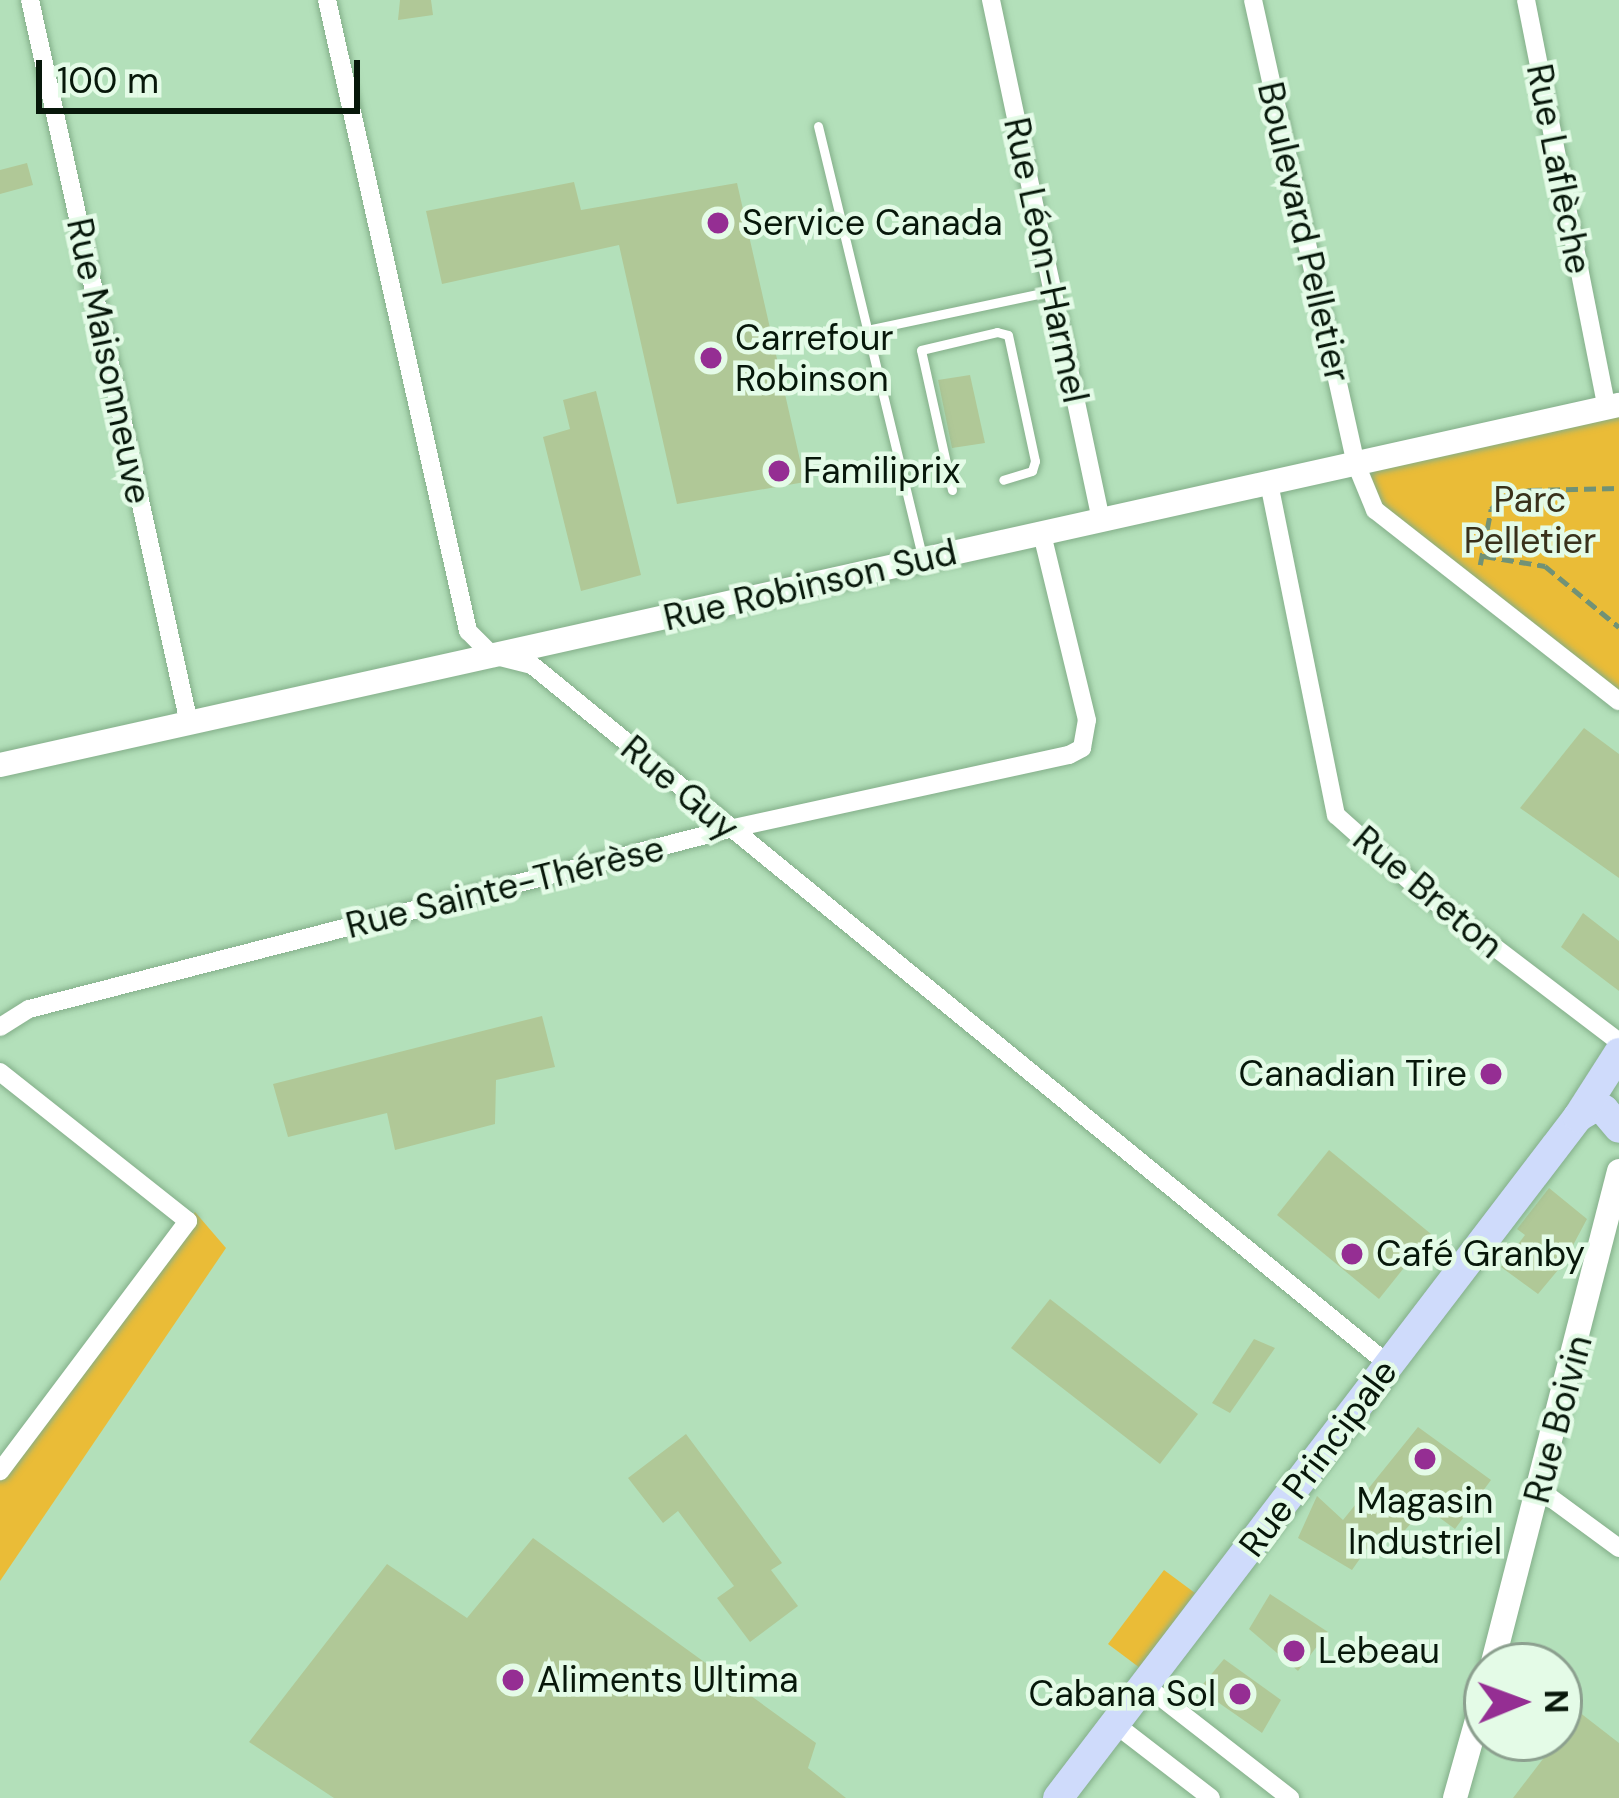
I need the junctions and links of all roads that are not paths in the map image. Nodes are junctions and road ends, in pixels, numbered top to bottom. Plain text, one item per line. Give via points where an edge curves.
1 (30, 0) edge
2 (327, 0) edge
3 (991, 0) edge
4 (1253, 0) edge
5 (1526, 0) edge
6 (818, 126) dead end
7 (1052, 291) junction
8 (867, 330) junction
9 (1613, 407) edge
10 (1356, 464) junction
11 (1003, 480) dead end
12 (1268, 483) junction
13 (952, 490) dead end
14 (1101, 520) junction
15 (1042, 533) junction
16 (923, 560) junction
17 (492, 656) junction
18 (1619, 701) edge
19 (188, 723) junction
20 (0, 765) edge
21 (729, 830) junction
22 (0, 1027) edge
23 (1619, 1042) edge
24 (1619, 1052) edge
25 (0, 1072) edge
26 (1619, 1076) edge
27 (1578, 1117) junction
28 (1619, 1128) edge
29 (1619, 1171) edge
30 (1614, 1222) edge
31 (1389, 1365) junction
32 (0, 1471) edge
33 (1540, 1490) junction
34 (1619, 1548) edge
35 (1499, 1642) edge
36 (1145, 1685) junction
37 (1115, 1724) junction
38 (1465, 1762) edge
39 (1266, 1791) edge
40 (1058, 1798) edge
41 (1211, 1798) edge
42 (1290, 1798) edge
43 (1455, 1798) edge

1 - 19 street, Rue Maisonneuve
2 - 17 street via 468,631
3 - 7 street, Rue Léon-Harmel
4 - 10 street, Boulevard Pelletier
5 - 9 street, Rue Laflèche
6 - 8 lane
7 - 8 lane
7 - 14 street, Rue Léon-Harmel
8 - 16 lane
9 - 10 street, Rue Robinson Sud
10 - 12 street, Rue Robinson Sud
10 - 18 street, Boulevard Pelletier via 1375,510
11 - 13 lane via 1032,471 1035,461 1008,335 997,332 921,350
12 - 14 street, Rue Robinson Sud
12 - 23 street, Rue Breton via 1336,815 1421,891
14 - 15 street, Rue Robinson Sud
15 - 16 street, Rue Robinson Sud
15 - 21 street, Rue Sainte-Thérèse via 1087,720 1082,748
16 - 17 street, Rue Robinson Sud
17 - 19 street, Rue Robinson Sud
17 - 21 street, Rue Guy via 532,665
19 - 20 street, Rue Robinson Sud
21 - 22 street, Rue Sainte-Thérèse via 29,1009
21 - 31 street, Rue Guy
24 - 27 main road, Rue Principale
25 - 32 street via 188,1221
26 - 27 main road, Rue Principale
27 - 28 main road via 1604,1110
27 - 31 main road, Rue Principale
29 - 30 street, Rue Boivin
30 - 33 street, Rue Boivin
31 - 36 main road, Rue Principale
33 - 34 street
33 - 35 street, Rue Boivin
36 - 37 main road, Rue Principale
36 - 39 street
37 - 40 main road, Rue Principale
37 - 41 street
38 - 43 street
39 - 42 street

